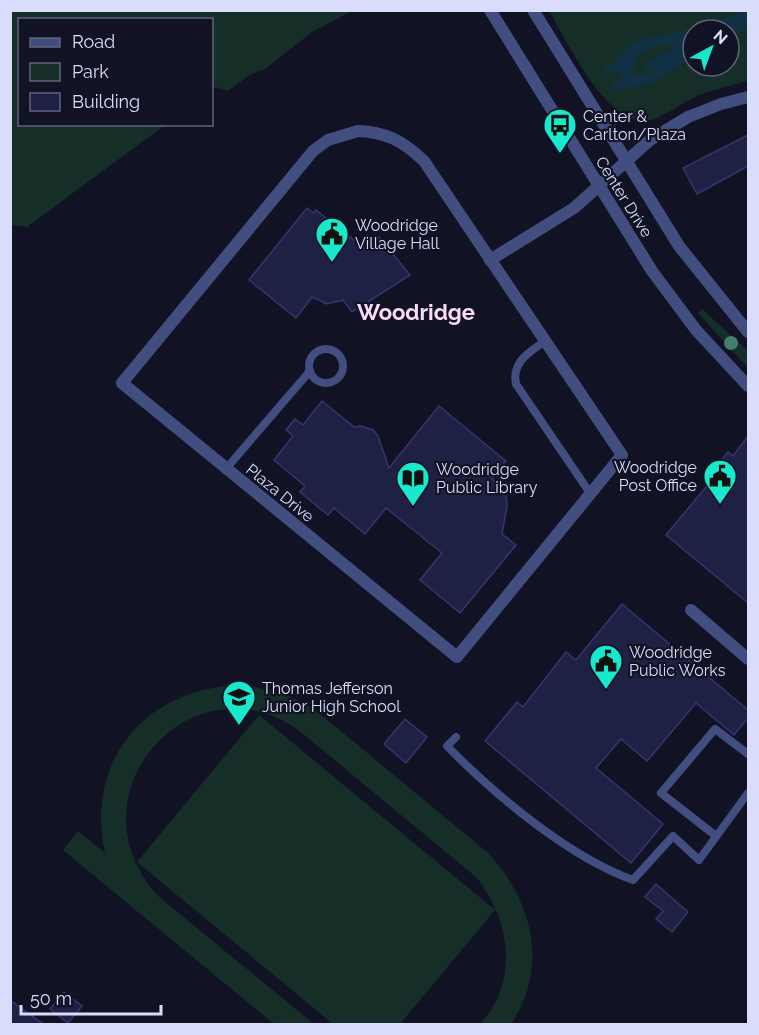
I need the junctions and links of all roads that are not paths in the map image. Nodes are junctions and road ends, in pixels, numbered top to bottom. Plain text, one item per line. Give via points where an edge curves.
1 (490, 10) edge
2 (533, 10) edge
3 (748, 98) edge
4 (626, 163) junction
5 (599, 188) junction
6 (490, 260) junction
7 (748, 332) edge
8 (545, 341) junction
9 (310, 371) junction
10 (748, 386) edge
11 (225, 470) junction
12 (590, 493) junction
13 (691, 610) dead end
14 (748, 659) edge
15 (456, 737) dead end
16 (748, 754) edge
17 (748, 793) edge
18 (716, 836) junction

1 - 5 street, Center Drive
2 - 4 street, Center Drive
3 - 4 street via 688,117 651,140
4 - 5 street
4 - 7 street, Center Drive via 679,246
5 - 6 street
5 - 10 street, Center Drive via 669,297
6 - 8 street, Plaza Drive
6 - 11 street, Plaza Drive via 424,160 395,137 378,131 358,131 328,140 313,151 122,383
8 - 12 street, Plaza Drive via 622,455
8 - 12 lane via 519,362 514,376 516,384
9 - 9 lane via 321,382 332,382 340,375 342,364 337,354 322,350 313,356
9 - 11 lane
11 - 12 street, Plaza Drive via 457,657
13 - 14 street
15 - 18 lane via 447,746 468,768 550,834 617,874 633,880 673,836 699,860
16 - 18 lane via 715,729 661,793
17 - 18 lane

